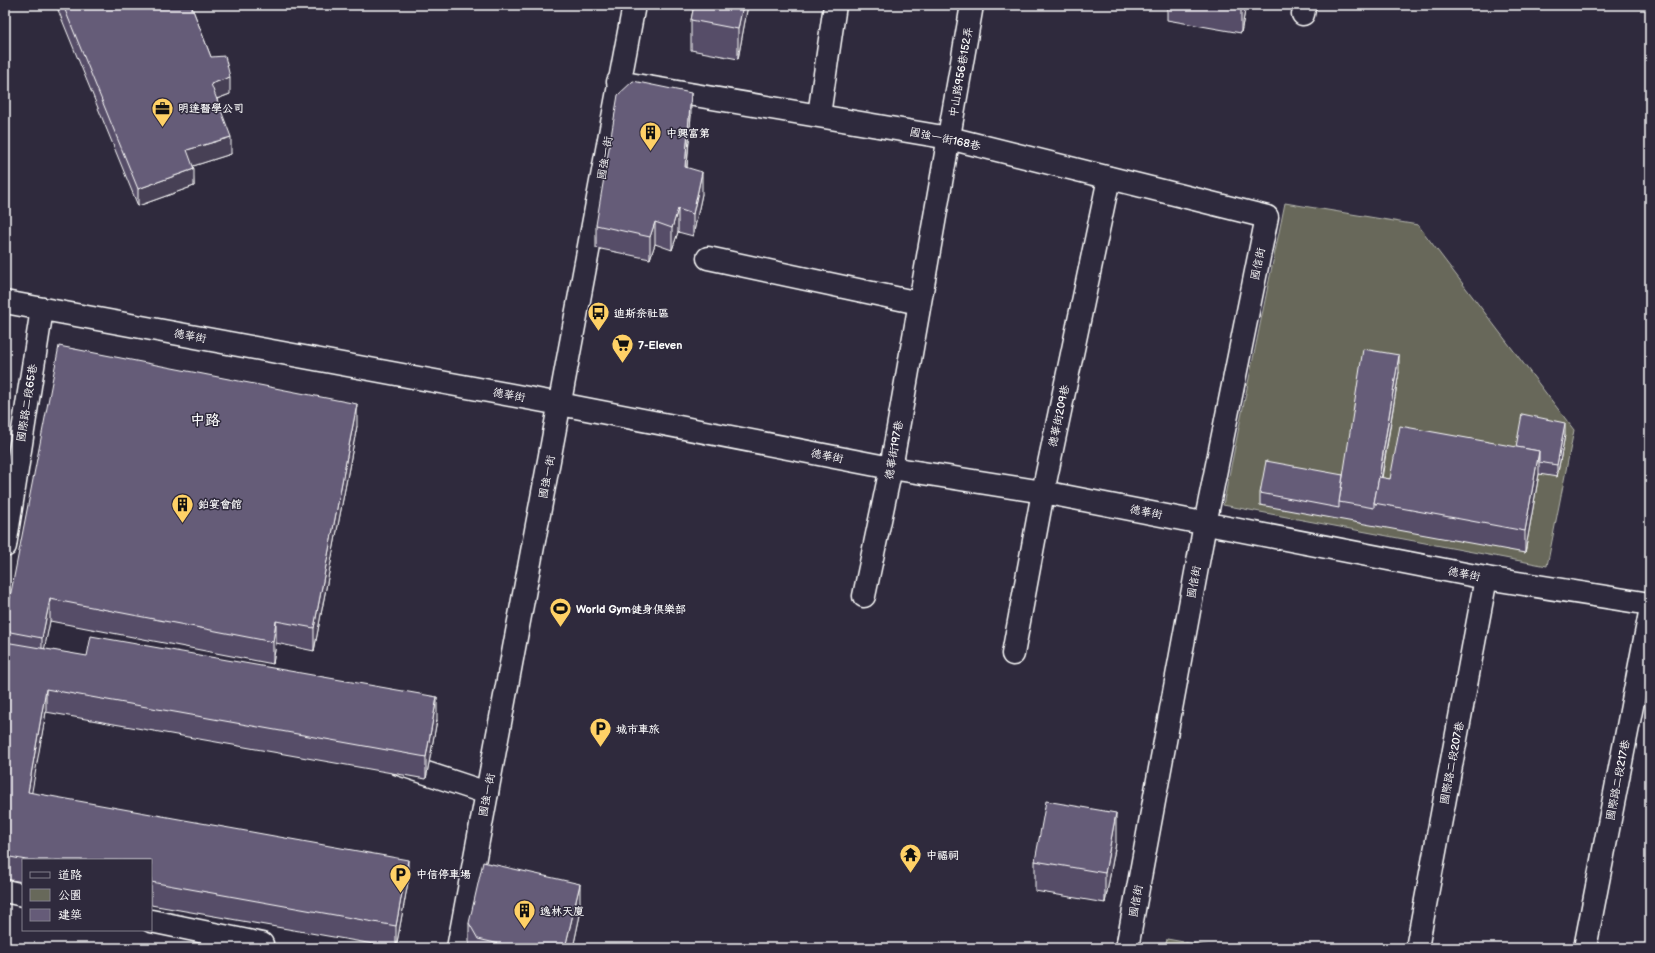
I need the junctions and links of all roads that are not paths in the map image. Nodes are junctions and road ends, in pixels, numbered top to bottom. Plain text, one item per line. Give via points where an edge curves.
1 (634, 5) edge
2 (835, 5) edge
3 (972, 5) edge
4 (618, 82) junction
5 (819, 115) junction
6 (949, 138) junction
7 (1109, 178) junction
8 (1267, 217) joint
9 (708, 258) dead end
10 (5, 302) edge
11 (919, 303) junction
12 (42, 308) junction
13 (560, 404) junction
14 (891, 468) junction
15 (1043, 492) junction
16 (1205, 524) junction
17 (5, 546) edge
18 (1486, 578) junction
19 (864, 596) dead end
20 (1650, 604) edge
21 (1650, 613) edge
22 (1013, 654) dead end
23 (381, 760) edge
24 (487, 793) junction
25 (5, 891) edge
26 (22, 895) edge
27 (152, 921) edge
28 (262, 944) dead end
29 (458, 948) edge
30 (1128, 948) edge
31 (1417, 948) edge
32 (1585, 948) edge

1 - 4 street, 國強一街
2 - 5 street
3 - 6 street, 中山路956巷152弄
4 - 5 street, 國強一街168巷
4 - 13 street, 國強一街
5 - 6 street, 國強一街168巷
6 - 7 street, 國強一街168巷
6 - 11 street, 德華街197巷
7 - 8 street, 國強一街168巷
7 - 15 street, 德華街209巷
8 - 16 street, 國信街
9 - 11 street
10 - 12 street, 德華街
11 - 14 street, 德華街197巷
12 - 13 street, 德華街
12 - 17 street, 國際路二段65巷
13 - 14 street, 德華街
13 - 24 street, 國強一街
14 - 15 street, 德華街
14 - 19 street, 德華街197巷
15 - 16 street, 德華街
15 - 22 street, 德華街209巷
16 - 18 street, 德華街
16 - 30 street, 國信街
18 - 20 street, 德華街
18 - 31 street, 國際路二段207巷
21 - 32 street, 國際路二段217巷
23 - 24 street via 411,767
24 - 29 street, 國強一街
25 - 26 street
27 - 28 street

